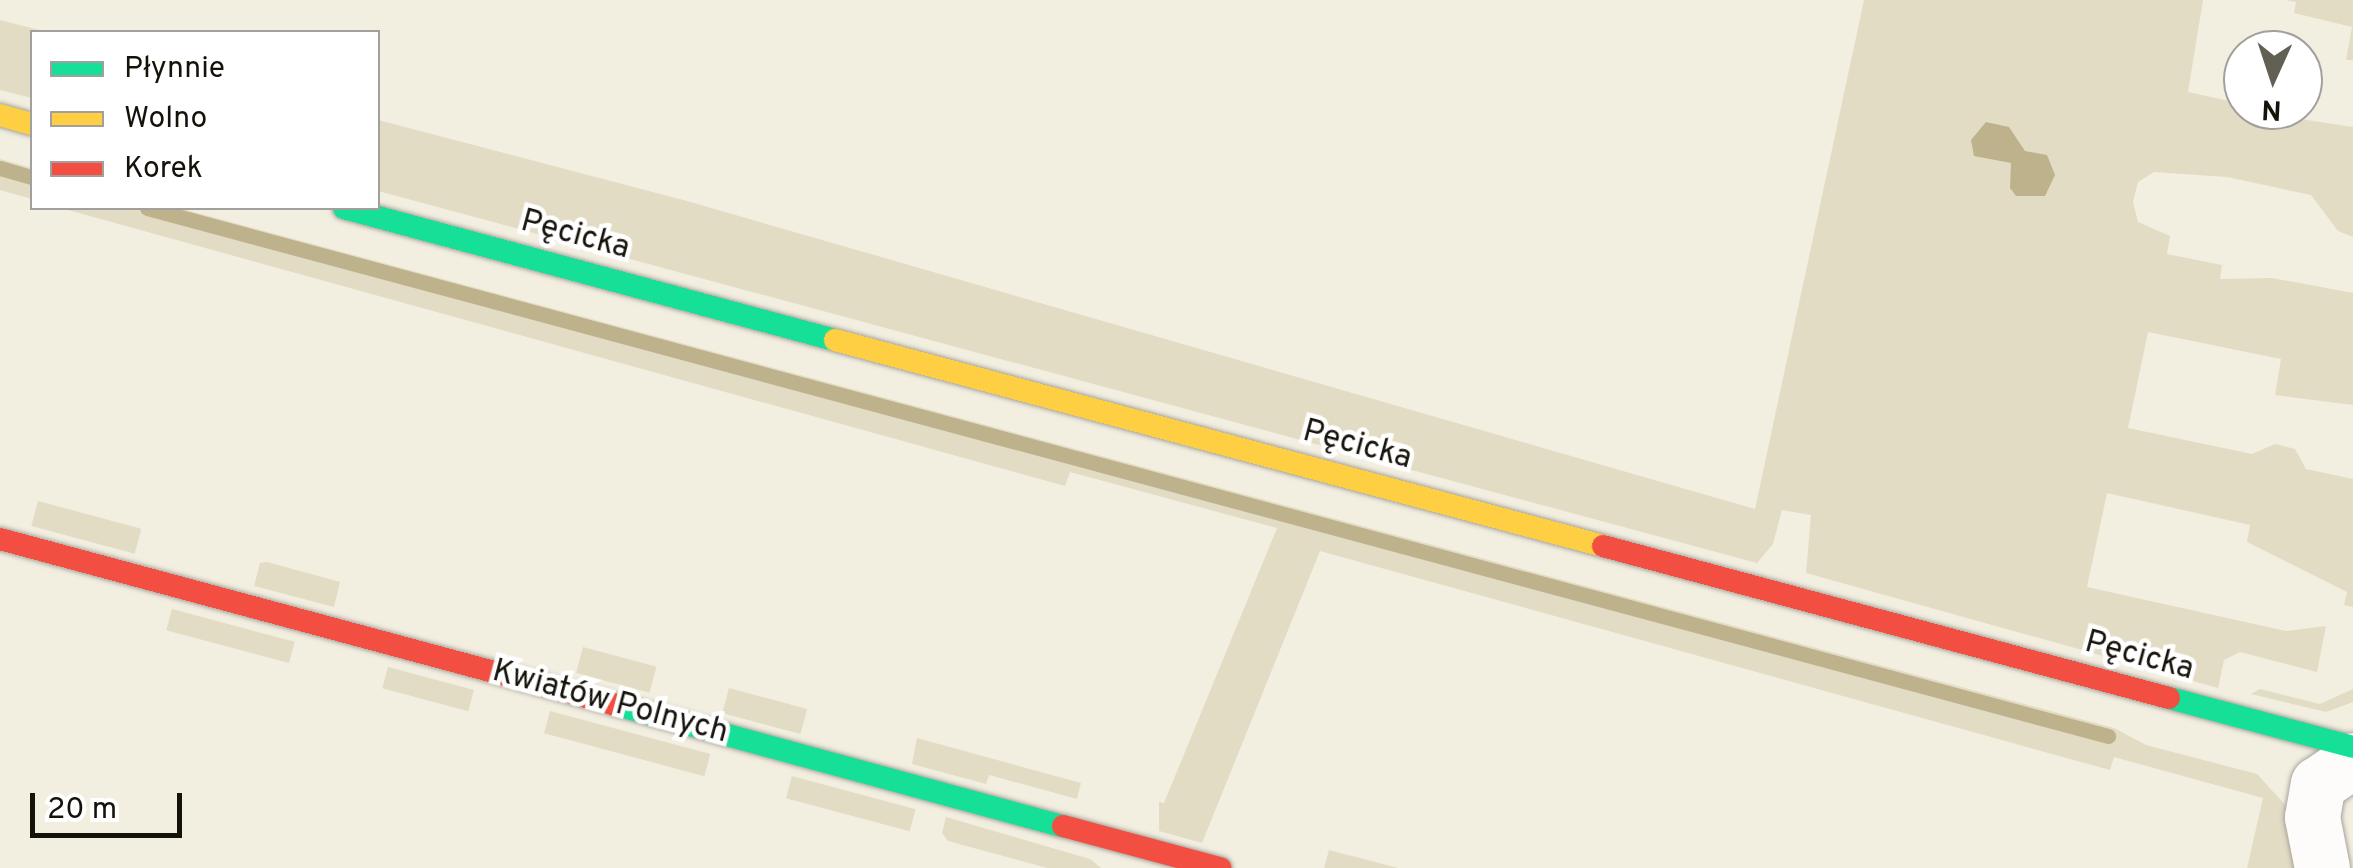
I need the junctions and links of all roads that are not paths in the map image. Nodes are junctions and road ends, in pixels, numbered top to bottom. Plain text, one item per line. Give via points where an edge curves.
1 (0, 115) edge
2 (30, 123) edge
3 (351, 210) edge
4 (0, 539) edge
5 (2353, 747) edge
6 (2353, 760) edge
7 (1184, 863) edge
8 (2322, 868) edge

1 - 2 street
3 - 5 street, Pęcicka
4 - 7 street, Kwiatów Polnych
6 - 8 street via 2318,784 2312,817

